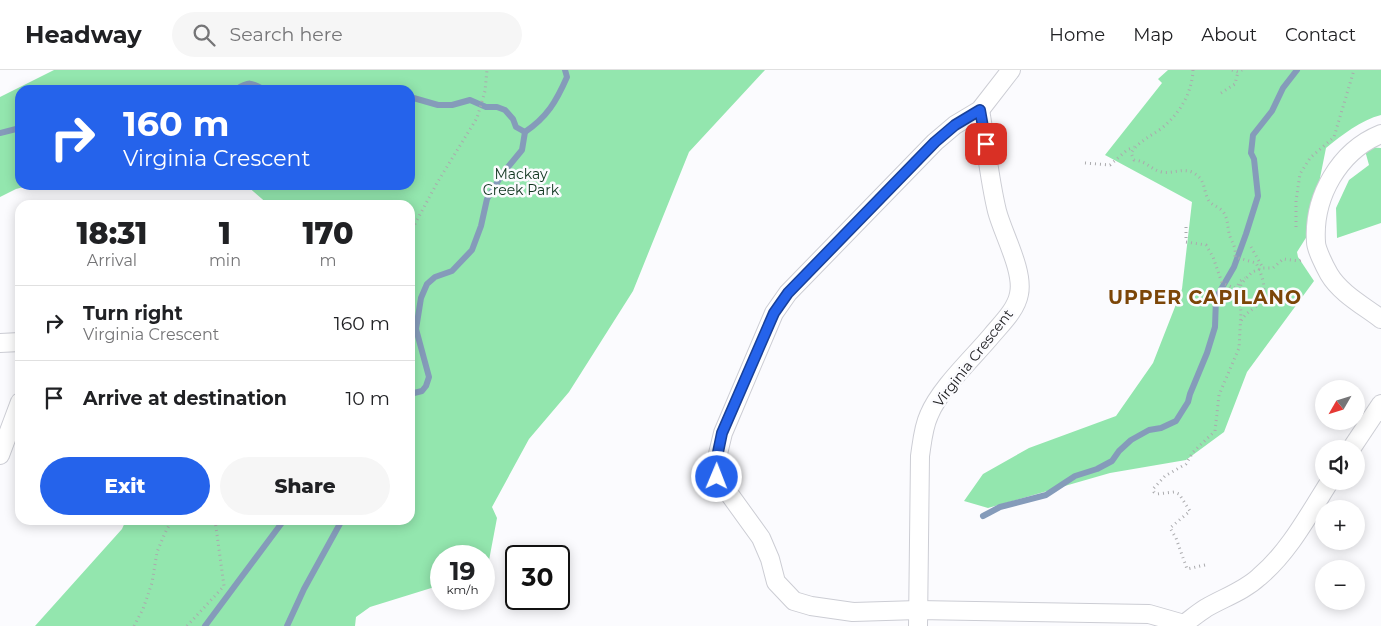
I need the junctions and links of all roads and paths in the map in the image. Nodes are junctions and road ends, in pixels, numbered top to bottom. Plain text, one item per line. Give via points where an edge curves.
1 (487, 70) edge
2 (1011, 70) edge
3 (1193, 70) edge
4 (1232, 70) edge
5 (1354, 70) edge
6 (1240, 71) edge
7 (1221, 93) dead end
8 (980, 110) junction
9 (1381, 134) edge
10 (1334, 137) dead end
11 (1135, 147) junction
12 (1085, 163) dead end
13 (415, 224) edge
14 (1186, 227) dead end
15 (1251, 247) dead end
16 (1303, 259) dead end
17 (1261, 269) junction
18 (1246, 279) junction
19 (1381, 319) edge
20 (1240, 329) junction
21 (15, 342) edge
22 (0, 343) edge
23 (1381, 404) edge
24 (15, 415) edge
25 (1357, 440) edge
26 (0, 455) edge
27 (1324, 490) edge
28 (169, 525) edge
29 (216, 525) edge
30 (1205, 565) dead end
31 (918, 618) edge
32 (1183, 625) edge
33 (134, 626) edge
34 (187, 626) edge

1 - 13 path via 477,118
2 - 8 street
3 - 11 path via 1190,92 1175,115
4 - 6 path
5 - 10 path
6 - 7 path via 1235,84
8 - 31 street, Virginia Crescent via 997,210 1016,265 1019,294 1010,313 943,393 929,415 920,456
8 - 31 street via 935,142 788,293 774,313 722,433 716,462 717,477 761,538 776,582 794,601 853,612
9 - 19 street via 1359,145 1327,184 1318,216 1316,243 1329,274 1339,287
11 - 12 path via 1110,165
11 - 17 path via 1131,153 1134,160 1168,173 1174,170 1192,172 1202,180 1208,199 1224,213 1236,249 1235,257 1254,261
14 - 18 path via 1186,242 1206,245 1222,283 1234,288 1243,278
15 - 17 path
16 - 17 path via 1283,259 1276,267
17 - 18 path
17 - 20 path via 1263,297 1244,316
18 - 20 path via 1239,292
20 - 30 path via 1239,348 1219,395 1214,432 1193,452 1186,464 1165,476 1153,489 1157,494 1174,492 1182,498 1190,511 1170,528 1188,569
21 - 22 street
23 - 25 street
24 - 26 street
27 - 32 street via 1296,533 1259,578
28 - 33 path via 157,552 152,583
29 - 34 path via 224,586
31 - 32 street via 1149,614

